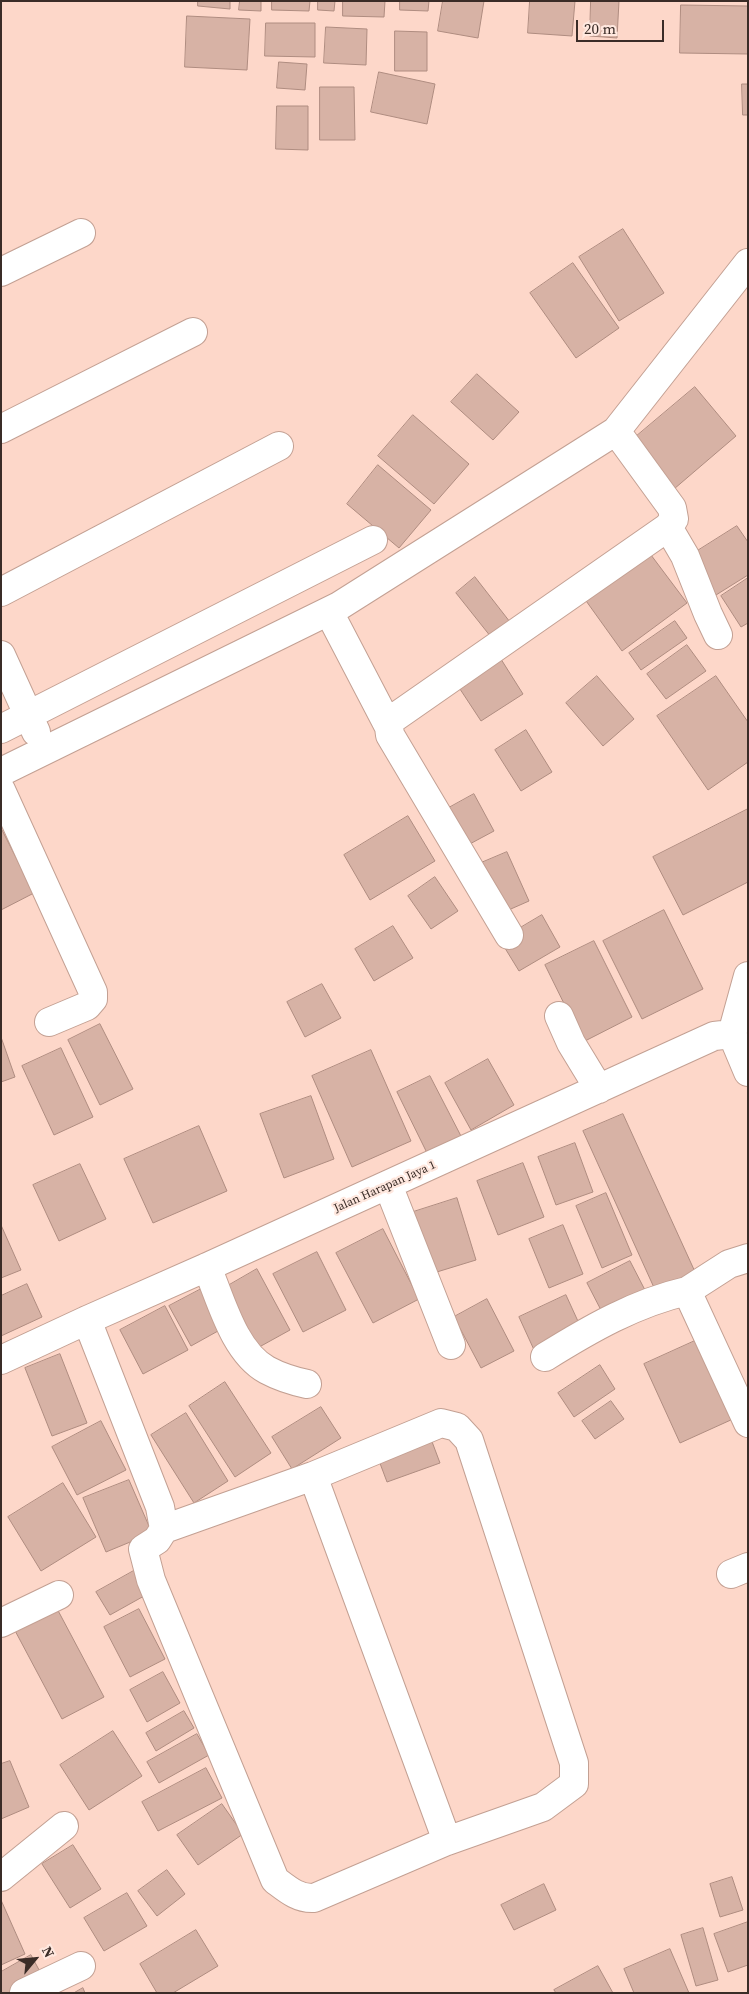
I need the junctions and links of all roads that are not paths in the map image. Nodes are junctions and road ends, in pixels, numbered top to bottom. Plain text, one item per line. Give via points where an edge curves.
1 (81, 233) dead end
2 (748, 263) edge
3 (1, 272) edge
4 (193, 332) dead end
5 (1, 429) edge
6 (616, 431) junction
7 (279, 446) dead end
8 (668, 527) junction
9 (373, 540) dead end
10 (1, 592) edge
11 (329, 612) junction
12 (718, 635) dead end
13 (1, 655) edge
14 (29, 716) junction
15 (389, 727) junction
16 (1, 729) edge
17 (45, 752) junction
18 (1, 772) edge
19 (1, 790) edge
20 (509, 935) dead end
21 (748, 976) edge
22 (559, 1016) dead end
23 (49, 1022) dead end
24 (732, 1034) junction
25 (748, 1072) edge
26 (599, 1089) junction
27 (388, 1185) junction
28 (748, 1258) edge
29 (207, 1267) junction
30 (687, 1291) junction
31 (86, 1320) junction
32 (451, 1345) dead end
33 (545, 1356) dead end
34 (1, 1360) edge
35 (308, 1384) dead end
36 (748, 1423) edge
37 (312, 1476) junction
38 (164, 1529) junction
39 (59, 1596) dead end
40 (1, 1624) edge
41 (64, 1826) dead end
42 (447, 1841) junction
43 (1, 1877) edge
44 (81, 1966) dead end
45 (24, 1993) edge

1 - 3 street
2 - 6 street
4 - 5 street
6 - 8 street via 672,508 674,519
6 - 11 street
7 - 10 street
8 - 12 street via 685,556
8 - 15 street via 391,720
9 - 14 street
11 - 15 street
11 - 17 street
13 - 14 street
14 - 16 street
14 - 17 street
15 - 20 street via 390,735
17 - 18 street
19 - 23 street via 93,992 88,1006
21 - 24 street
22 - 26 street
24 - 25 street
24 - 26 street, Jalan Harapan Jaya 1 via 714,1036
26 - 27 street, Jalan Harapan Jaya 1
27 - 29 street, Jalan Harapan Jaya 1
27 - 32 street
28 - 30 street via 729,1264
29 - 31 street, Jalan Harapan Jaya 1
29 - 35 street via 238,1341 247,1354 267,1370
30 - 33 street via 614,1316
30 - 36 street
31 - 34 street, Jalan Harapan Jaya 1
31 - 38 street via 160,1507
37 - 38 street
37 - 42 street
37 - 42 street via 441,1423 457,1427 469,1440 574,1763 574,1784 543,1807
38 - 42 street via 157,1540 142,1549 151,1580 275,1880 304,1898 314,1898
39 - 40 street
41 - 43 street
44 - 45 street

